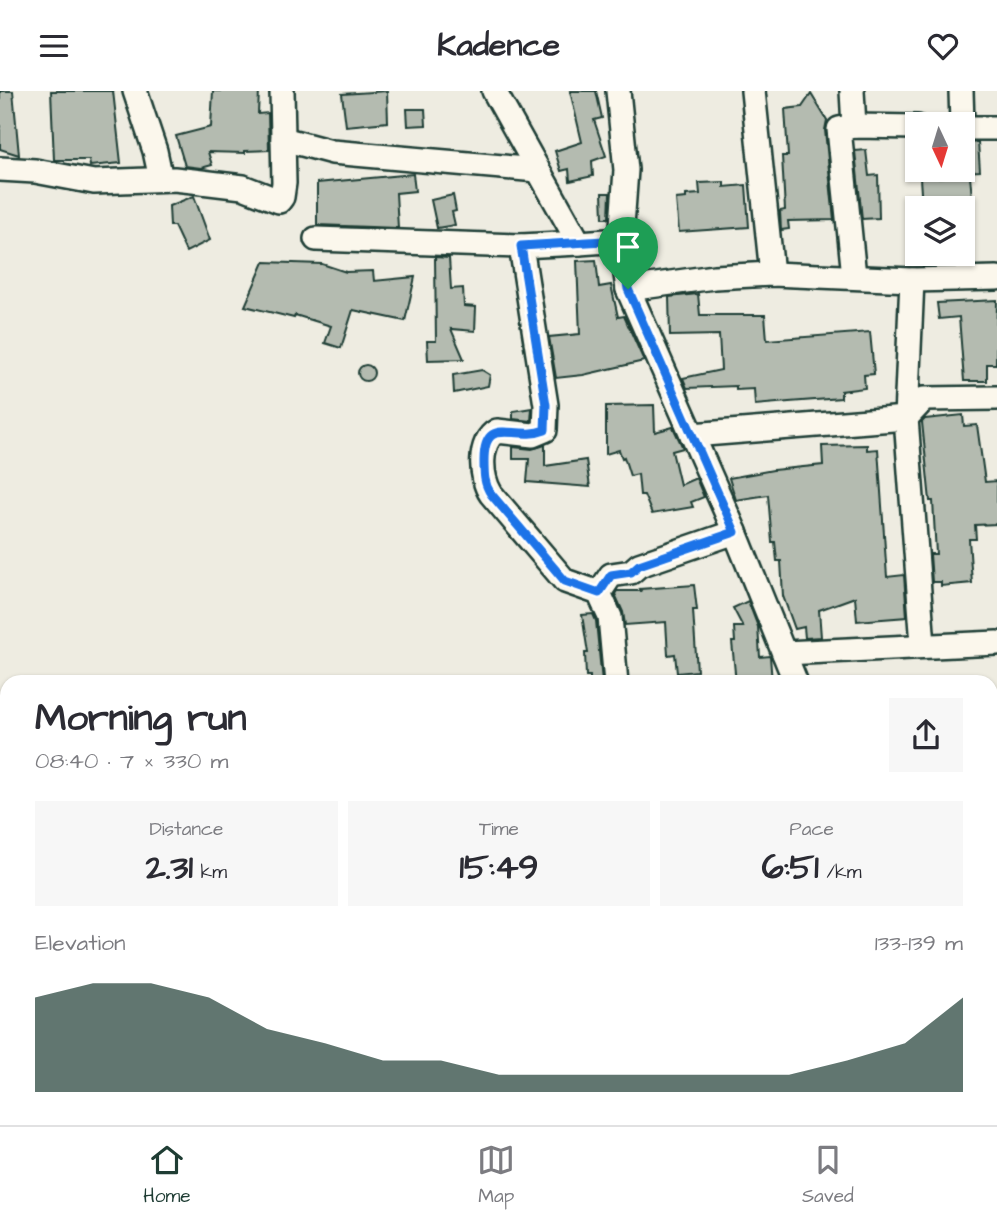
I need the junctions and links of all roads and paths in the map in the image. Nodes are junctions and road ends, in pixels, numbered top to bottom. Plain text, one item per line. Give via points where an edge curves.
1 (135, 91) edge
2 (282, 91) edge
3 (494, 91) edge
4 (618, 91) edge
5 (753, 91) edge
6 (852, 91) edge
7 (961, 91) edge
8 (962, 112) edge
9 (854, 126) junction
10 (905, 127) edge
11 (975, 127) edge
12 (997, 128) edge
13 (283, 139) junction
14 (0, 169) edge
15 (537, 170) junction
16 (162, 179) junction
17 (316, 239) dead end
18 (621, 240) junction
19 (579, 243) junction
20 (521, 246) junction
21 (772, 274) junction
22 (854, 276) junction
23 (997, 278) edge
24 (912, 279) junction
25 (628, 289) junction
26 (997, 398) edge
27 (906, 418) junction
28 (692, 435) junction
29 (735, 532) junction
30 (599, 593) junction
31 (997, 643) edge
32 (923, 645) junction
33 (784, 653) junction
34 (615, 675) edge
35 (793, 675) edge

1 - 16 street
2 - 13 street
3 - 15 street
4 - 18 street via 626,170
5 - 21 street
6 - 9 street
7 - 8 street
9 - 10 street
9 - 22 street via 839,129
11 - 12 street
13 - 15 street via 332,152
13 - 16 street via 284,183 279,201 243,187
14 - 16 street via 94,182
15 - 19 street
17 - 20 street
18 - 19 street
18 - 25 street
19 - 20 street
20 - 30 street via 546,405 545,430 533,435 492,433 484,446 484,479 491,494 558,575 574,586
21 - 22 street
21 - 25 street
22 - 24 street
23 - 24 street
24 - 27 street
25 - 28 street
26 - 27 street via 923,399
27 - 28 street
27 - 32 street
28 - 29 street
29 - 30 street via 639,565 631,572 611,575
29 - 33 street
30 - 34 street via 610,617
31 - 32 street
32 - 33 street
33 - 35 street

